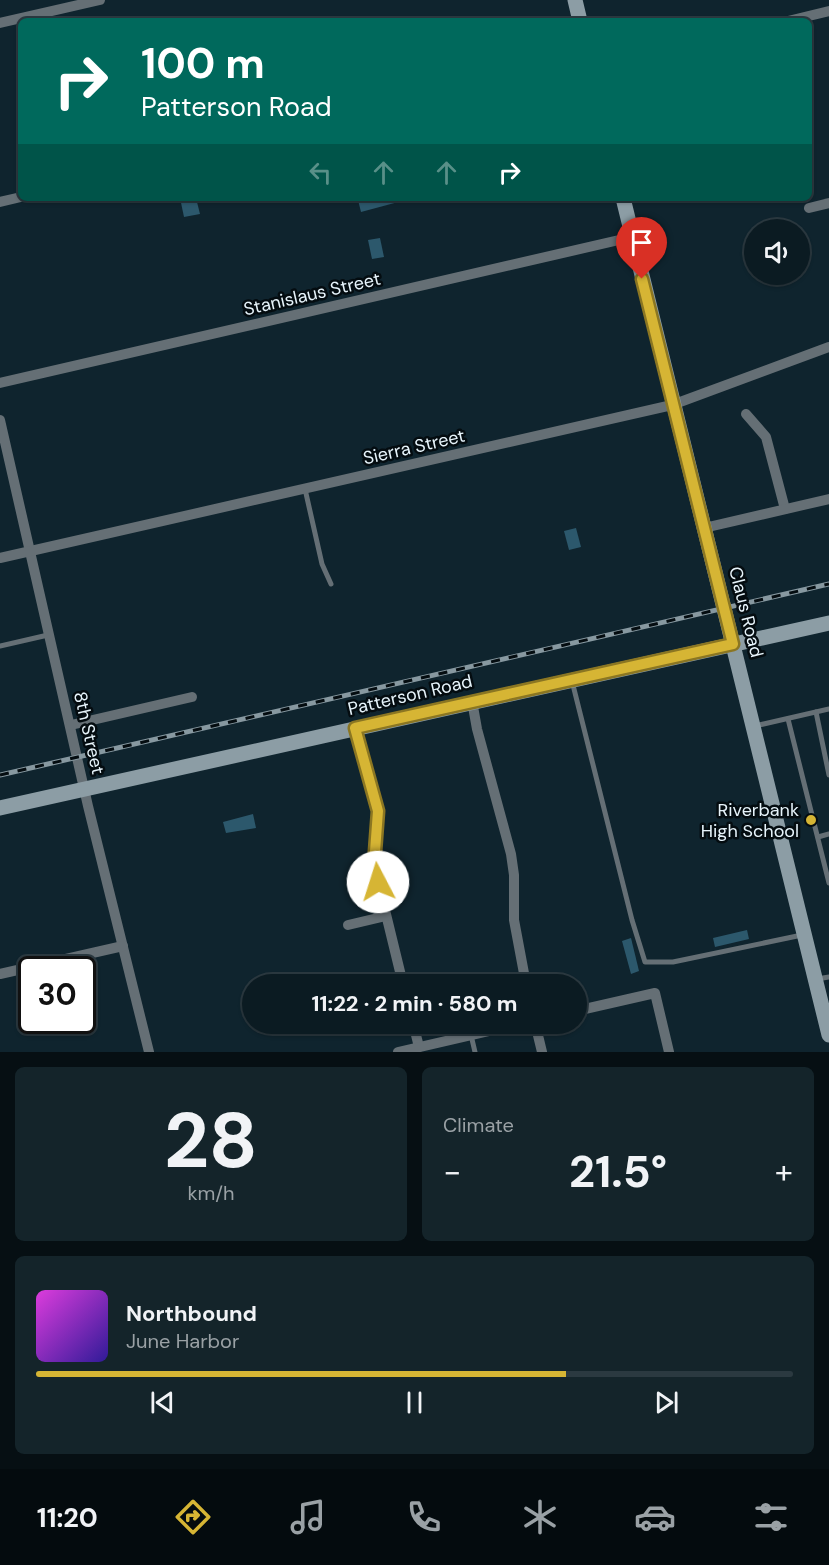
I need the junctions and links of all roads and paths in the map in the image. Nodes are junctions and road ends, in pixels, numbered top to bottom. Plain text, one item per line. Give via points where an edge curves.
1 (100, 0) edge
2 (575, 0) edge
3 (829, 11) edge
4 (22, 18) edge
5 (578, 18) edge
6 (800, 18) edge
7 (18, 19) edge
8 (0, 23) edge
9 (18, 198) edge
10 (624, 201) edge
11 (0, 202) edge
12 (829, 203) edge
13 (809, 208) dead end
14 (632, 237) junction
15 (829, 347) edge
16 (0, 383) edge
17 (672, 405) junction
18 (746, 414) dead end
19 (0, 420) edge
20 (5, 469) edge
21 (305, 489) junction
22 (829, 499) edge
23 (785, 509) junction
24 (704, 528) junction
25 (31, 551) junction
26 (0, 558) edge
27 (331, 584) dead end
28 (829, 623) edge
29 (50, 634) junction
30 (733, 644) junction
31 (0, 646) edge
32 (571, 680) junction
33 (192, 697) dead end
34 (472, 701) junction
35 (829, 709) edge
36 (816, 712) junction
37 (788, 719) junction
38 (70, 725) junction
39 (754, 726) junction
40 (355, 728) junction
41 (829, 775) edge
42 (85, 789) junction
43 (0, 808) edge
44 (829, 834) edge
45 (818, 837) junction
46 (829, 883) edge
47 (386, 916) junction
48 (348, 925) dead end
49 (804, 934) junction
50 (123, 946) junction
51 (0, 974) edge
52 (400, 974) edge
53 (524, 974) edge
54 (822, 978) edge
55 (587, 1008) edge
56 (416, 1034) edge
57 (475, 1034) edge
58 (538, 1034) edge
59 (471, 1035) junction
60 (829, 1035) edge
61 (419, 1047) junction
62 (149, 1052) edge
63 (399, 1052) edge
64 (475, 1052) edge
65 (542, 1052) edge
66 (669, 1052) edge

1 - 4 street
2 - 5 main road
3 - 6 street
7 - 8 street
9 - 11 street
10 - 14 main road, Claus Road
12 - 13 street
14 - 16 street, Stanislaus Street
14 - 17 main road, Claus Road
15 - 17 street, Sierra Street
17 - 21 street, Sierra Street
17 - 24 main road, Claus Road
18 - 23 street via 766,436
19 - 20 street, 8th Street
20 - 25 street, 8th Street
21 - 25 street, Sierra Street
21 - 27 lane via 322,564
22 - 23 street
23 - 24 street
24 - 30 main road, Claus Road
25 - 26 street, Sierra Street
25 - 29 street, 8th Street
28 - 30 main road, Patterson Road
29 - 31 lane
29 - 38 street, 8th Street
30 - 32 main road, Patterson Road
30 - 39 main road, Claus Road
32 - 34 main road, Patterson Road
32 - 49 lane via 645,962 673,962
33 - 38 street
34 - 40 main road, Patterson Road
34 - 53 street via 511,854 514,920
35 - 36 lane
36 - 37 lane
36 - 41 lane
37 - 39 lane
37 - 45 lane
38 - 42 street, 8th Street
39 - 49 main road, Claus Road
40 - 42 main road, Patterson Road
40 - 47 street via 378,811 374,865
42 - 43 main road, Patterson Road
42 - 50 street, 8th Street
44 - 45 lane
45 - 46 lane
47 - 48 street
47 - 52 street
49 - 54 main road, Claus Road
50 - 51 street
50 - 62 street, 8th Street
54 - 60 main road, Claus Road
55 - 66 street via 655,993
56 - 61 street
57 - 59 street
58 - 65 street
59 - 61 street
59 - 64 lane
61 - 63 street

